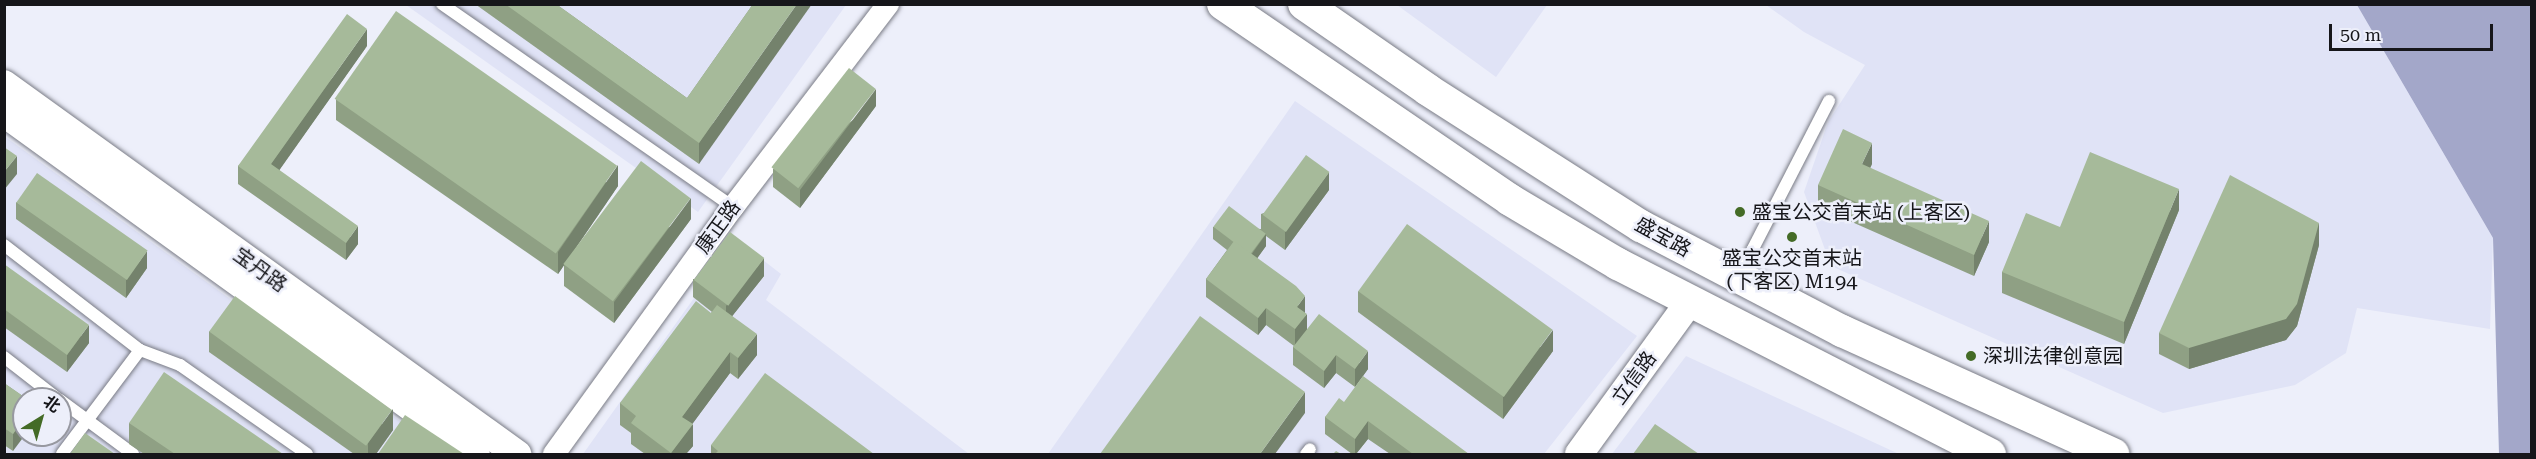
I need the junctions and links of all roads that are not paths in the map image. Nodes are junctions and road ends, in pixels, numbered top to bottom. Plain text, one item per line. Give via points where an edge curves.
1 (442, 4) edge
2 (888, 4) edge
3 (1223, 4) edge
4 (1304, 4) edge
5 (4, 84) edge
6 (1829, 101) dead end
7 (4, 112) edge
8 (733, 207) junction
9 (4, 246) edge
10 (1738, 277) junction
11 (1690, 301) junction
12 (140, 350) junction
13 (4, 357) edge
14 (42, 387) edge
15 (72, 410) edge
16 (87, 421) junction
17 (63, 454) edge
18 (133, 454) edge
19 (307, 454) edge
20 (476, 454) edge
21 (517, 454) edge
22 (554, 454) edge
23 (1579, 454) edge
24 (1990, 454) edge
25 (2113, 454) edge

1 - 8 lane
2 - 8 street, 康正路
3 - 11 main road via 1510,200
4 - 10 main road, 盛宝路 via 1428,90 1641,226
5 - 21 street, 宝丹路
6 - 10 lane
7 - 20 street, 宝丹路
8 - 22 street, 康正路
9 - 12 lane
10 - 25 main road, 盛宝路 via 1842,331
11 - 23 street, 立信路
11 - 24 main road
12 - 16 lane
12 - 19 lane via 180,365
13 - 14 lane
15 - 16 lane
16 - 17 lane
16 - 18 lane

